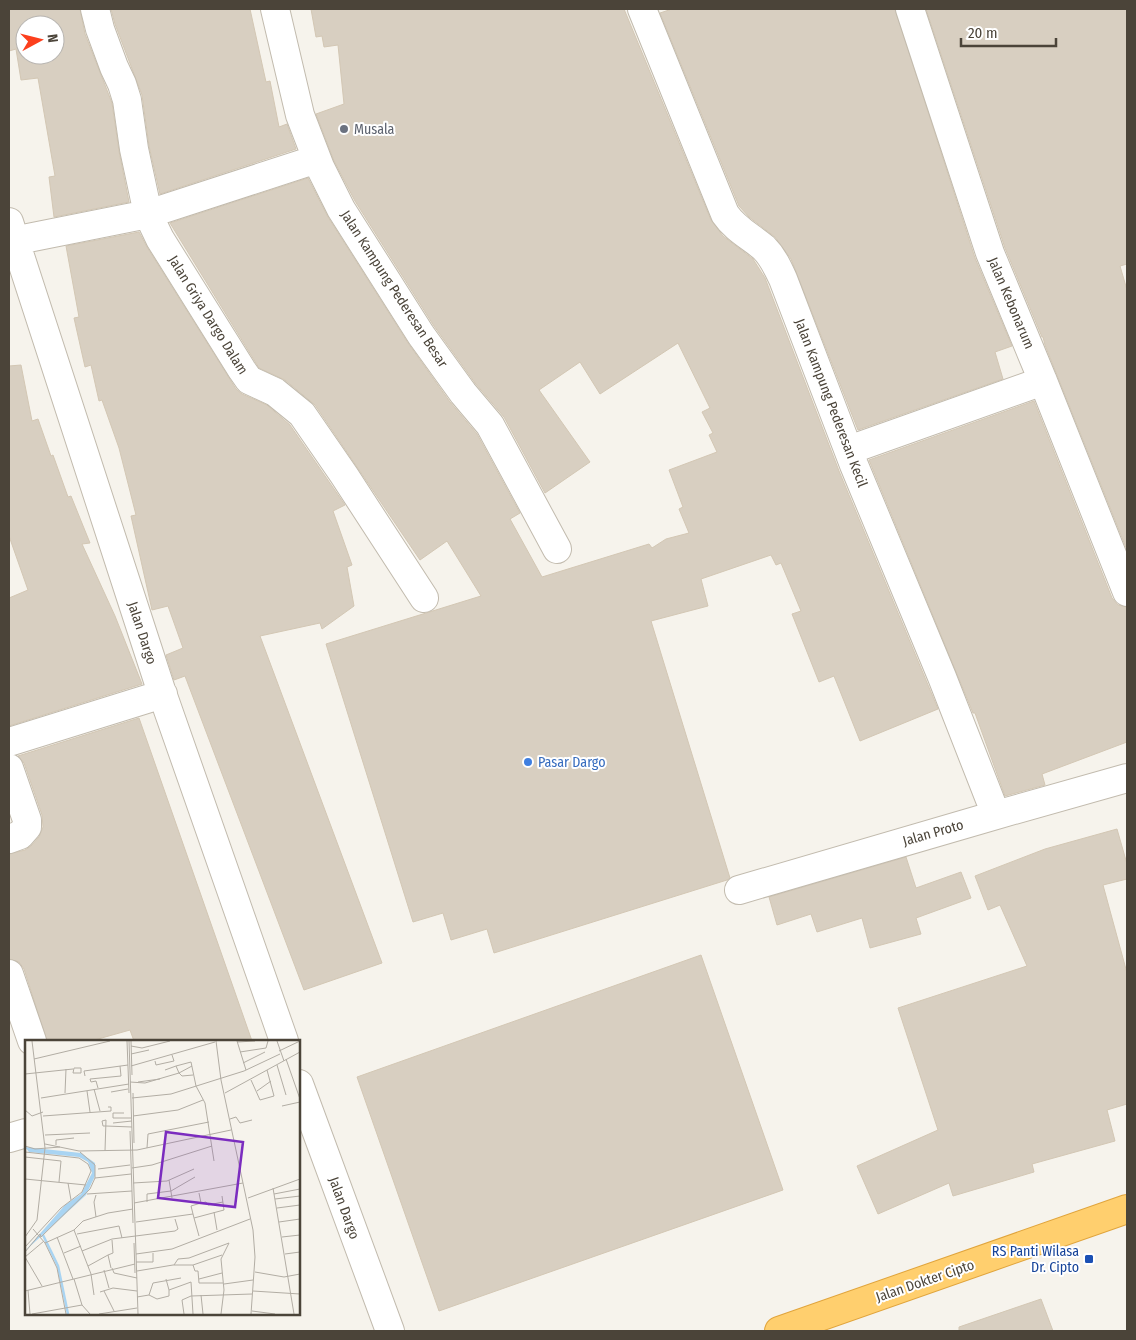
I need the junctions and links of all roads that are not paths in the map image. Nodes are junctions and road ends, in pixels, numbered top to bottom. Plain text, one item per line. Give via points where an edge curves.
1 (95, 9) edge
2 (275, 9) edge
3 (642, 9) edge
4 (910, 9) edge
5 (317, 159) junction
6 (148, 214) junction
7 (11, 232) edge
8 (1043, 381) junction
9 (849, 450) junction
10 (556, 549) dead end
11 (1127, 592) edge
12 (424, 598) dead end
13 (163, 694) junction
14 (9, 742) edge
15 (9, 768) edge
16 (1127, 778) edge
17 (996, 815) junction
18 (9, 839) edge
19 (739, 890) dead end
20 (9, 974) edge
21 (32, 1040) edge
22 (284, 1040) edge
23 (300, 1087) edge
24 (25, 1133) edge
25 (9, 1138) edge
26 (1127, 1209) edge
27 (390, 1331) edge
28 (779, 1331) edge

1 - 6 street, Jalan Griya Dargo Dalam via 127,100
2 - 5 street, Jalan Kampung Pederesan Besar via 300,115
3 - 9 street, Jalan Kampung Pederesan Kecil via 725,214 733,226 776,262
4 - 8 street, Jalan Kebonarum via 990,253
5 - 6 street
5 - 10 street, Jalan Kampung Pederesan Besar via 341,210 416,327 490,425
6 - 7 street
6 - 12 street, Jalan Griya Dargo Dalam via 160,239 249,380 275,392 302,414
7 - 13 street, Jalan Dargo
8 - 9 street
8 - 11 street, Jalan Kebonarum
9 - 17 street, Jalan Kampung Pederesan Kecil
13 - 14 street
13 - 22 street, Jalan Dargo
15 - 18 street via 28,820 20,835
16 - 17 street, Jalan Proto
17 - 19 street, Jalan Proto
20 - 21 street
23 - 27 street, Jalan Dargo
24 - 25 street
26 - 28 highway, Jalan Dokter Cipto

